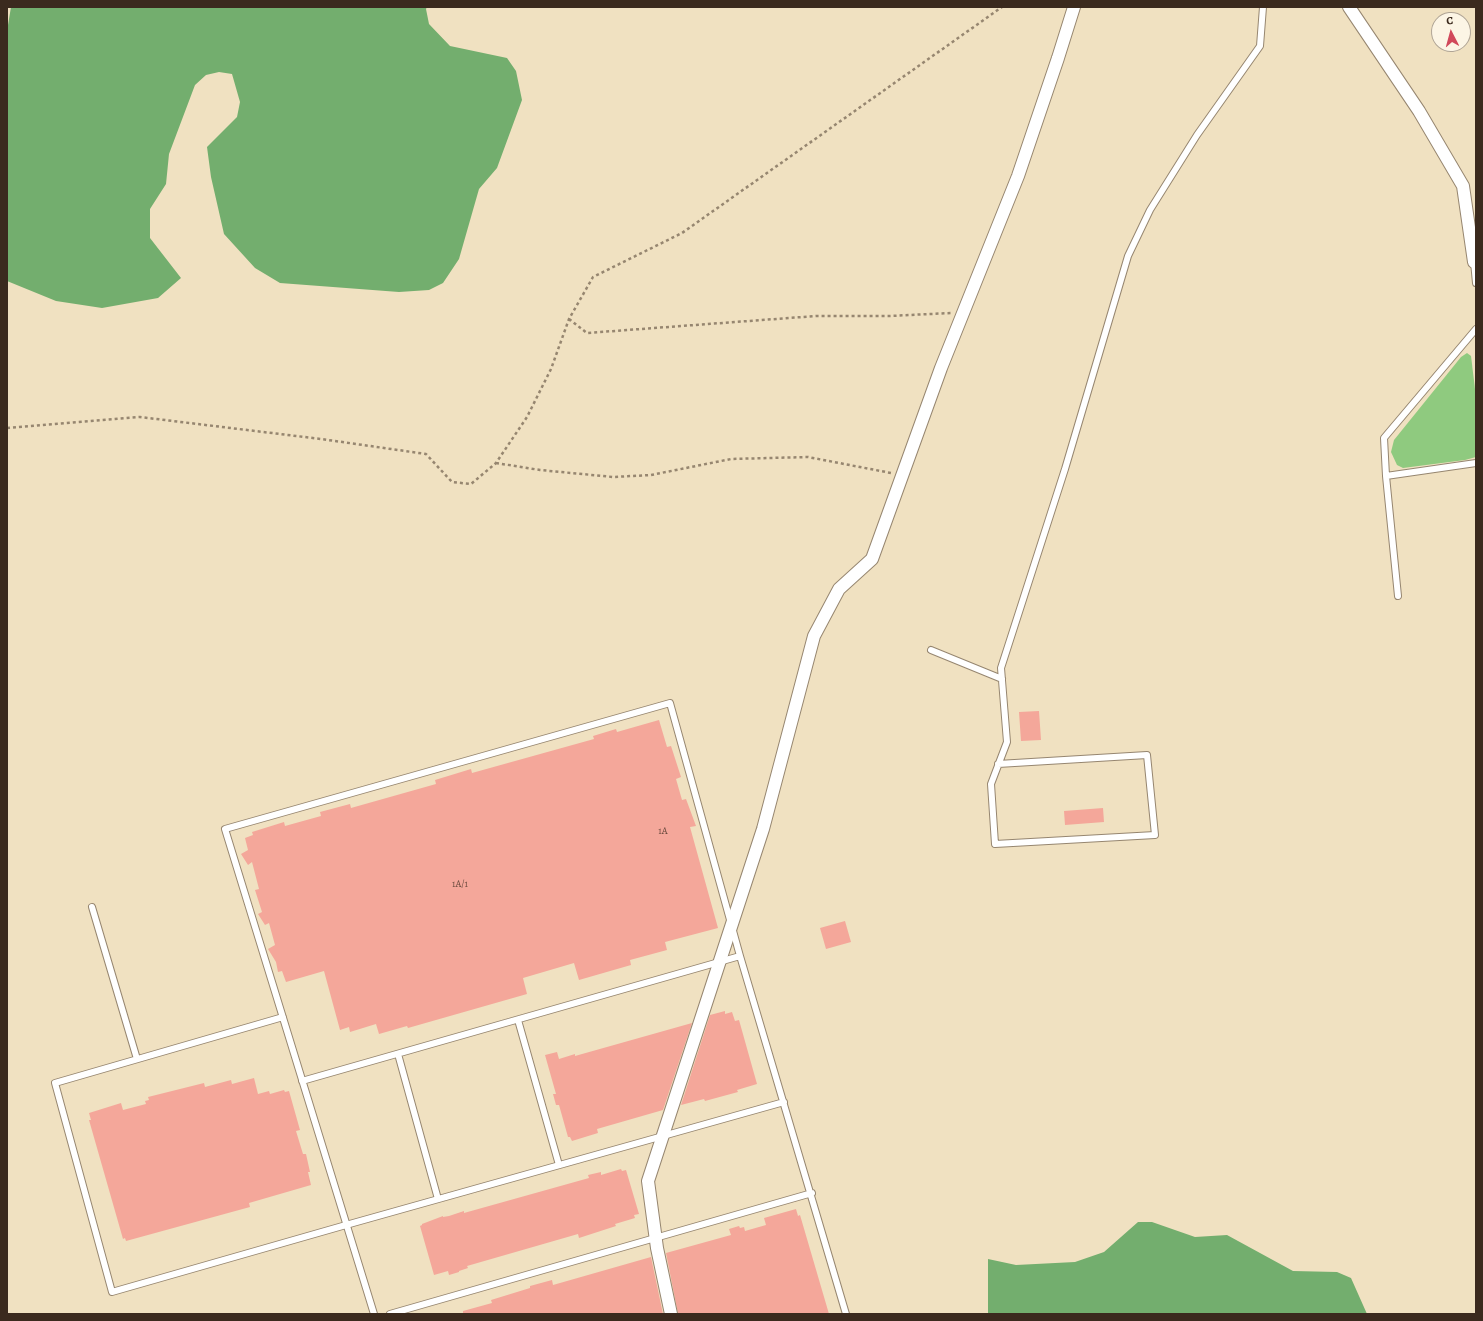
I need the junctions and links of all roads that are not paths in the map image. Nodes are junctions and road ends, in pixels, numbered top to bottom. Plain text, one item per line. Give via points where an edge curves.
1 (1074, 7) edge
2 (1263, 7) edge
3 (1349, 7) edge
4 (1475, 262) edge
5 (1476, 283) edge
6 (1476, 329) edge
7 (1476, 464) edge
8 (1386, 476) junction
9 (1398, 596) dead end
10 (931, 650) dead end
11 (1002, 679) junction
12 (998, 764) junction
13 (92, 907) dead end
14 (740, 956) junction
15 (283, 1017) junction
16 (518, 1020) junction
17 (398, 1054) junction
18 (137, 1059) junction
19 (302, 1081) junction
20 (784, 1102) junction
21 (559, 1165) junction
22 (812, 1193) junction
23 (438, 1199) junction
24 (346, 1225) junction
25 (374, 1314) edge
26 (390, 1314) edge
27 (671, 1314) edge
28 (846, 1314) edge

1 - 27 street via 1018,176 941,368 872,560 839,589 814,636 763,829 648,1181 657,1248
2 - 11 lane via 1260,46 1185,154 1150,210 1128,256 1001,668
3 - 4 street via 1419,111 1463,186
4 - 5 lane
6 - 8 lane via 1384,438
7 - 8 lane
8 - 9 lane
10 - 11 lane
11 - 12 lane via 1007,742
12 - 12 lane via 1148,755 1155,835 995,844 991,784
13 - 18 lane
14 - 15 lane via 670,703 225,829
14 - 16 lane
14 - 20 lane
15 - 18 lane
15 - 19 lane
16 - 17 lane
16 - 21 lane
17 - 19 lane
17 - 23 lane
18 - 24 lane via 55,1083 112,1292
19 - 24 lane
20 - 21 lane
20 - 22 lane
21 - 23 lane
22 - 26 lane
22 - 28 lane
23 - 24 lane
24 - 25 lane

